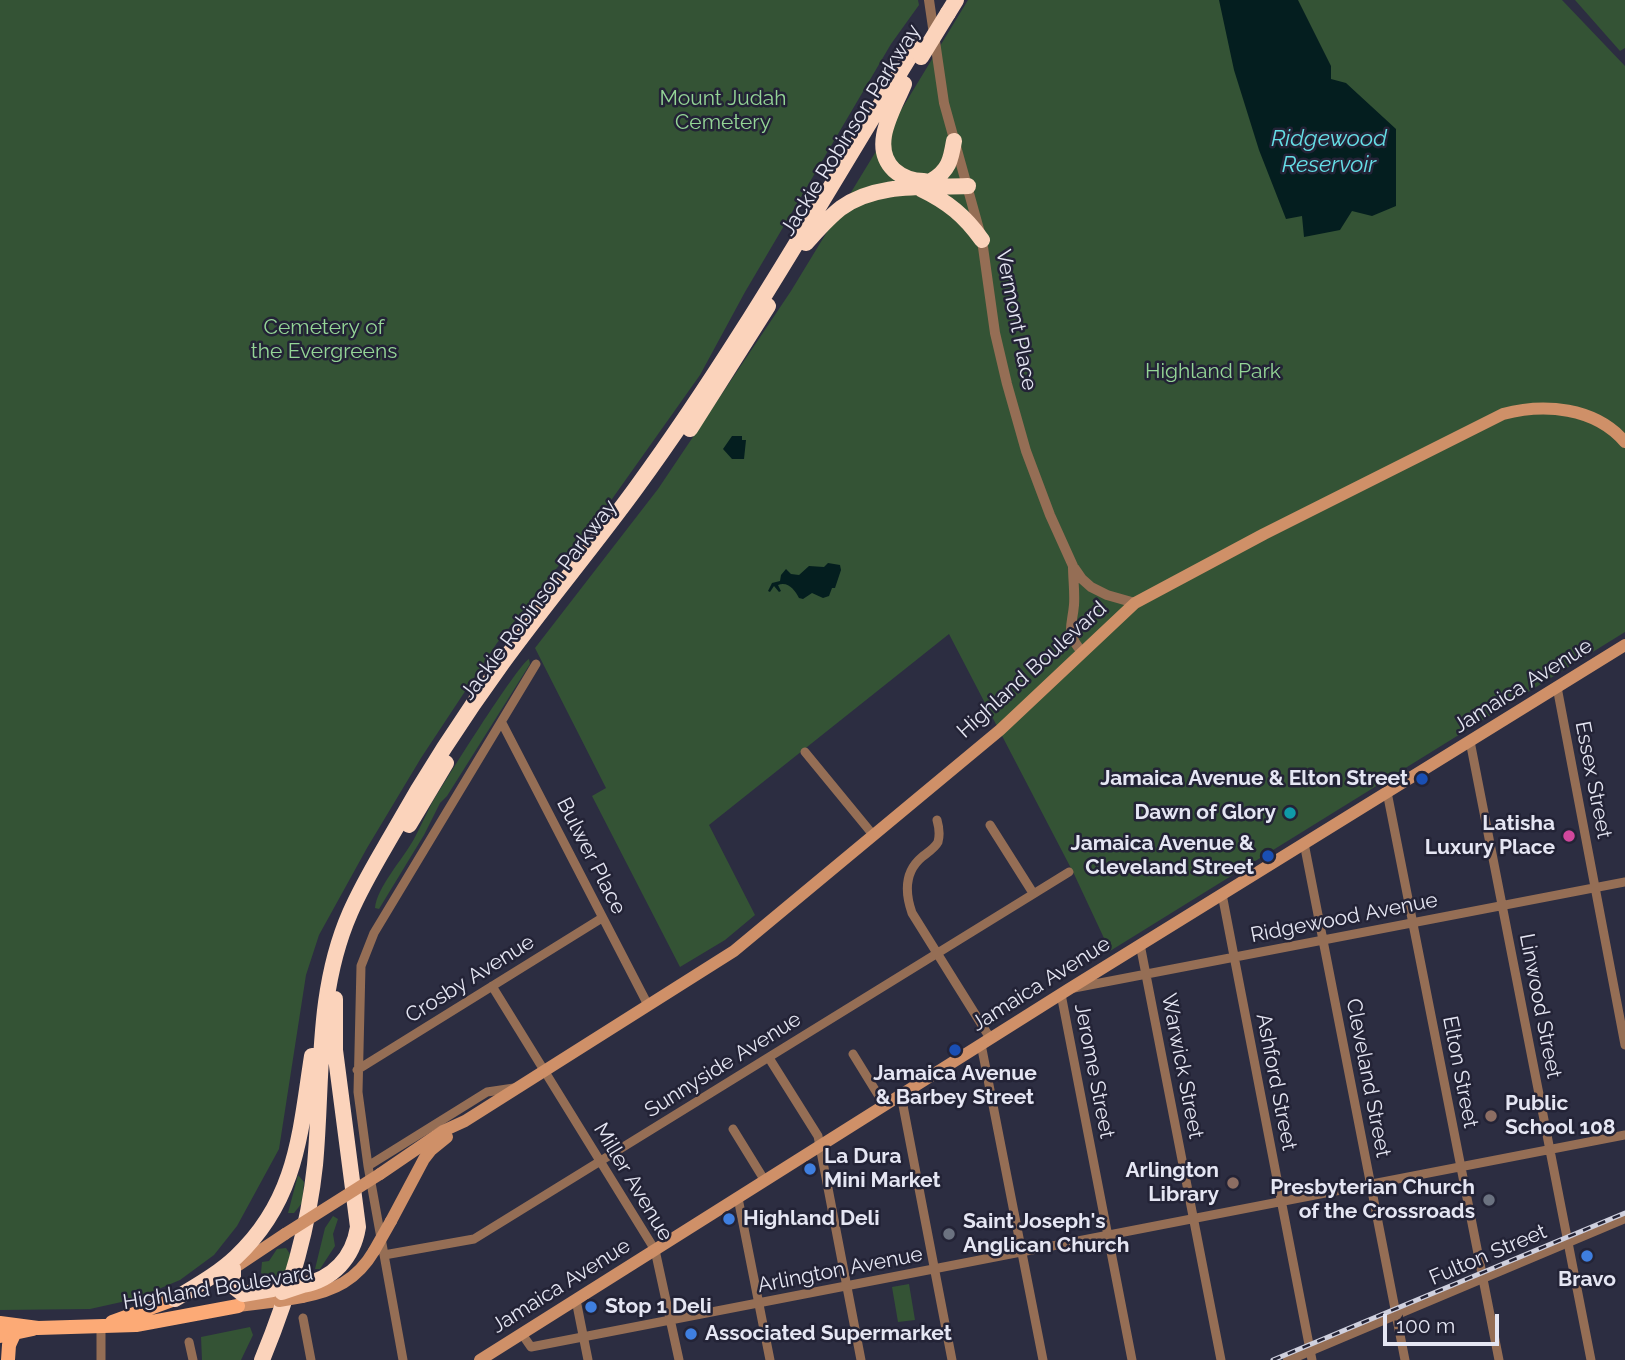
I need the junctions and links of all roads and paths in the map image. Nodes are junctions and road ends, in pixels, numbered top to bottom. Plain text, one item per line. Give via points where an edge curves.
1 (944, 3) edge
2 (919, 50) junction
3 (904, 83) junction
4 (954, 141) junction
5 (966, 182) junction
6 (925, 184) junction
7 (982, 240) junction
8 (806, 243) junction
9 (1625, 442) edge
10 (1073, 566) junction
11 (1135, 603) junction
12 (1625, 645) edge
13 (1082, 652) junction
14 (536, 664) dead end
15 (1558, 687) junction
16 (502, 723) junction
17 (1470, 741) junction
18 (805, 752) dead end
19 (1387, 792) junction
20 (937, 820) dead end
21 (990, 825) dead end
22 (874, 836) junction
23 (1304, 843) junction
24 (1069, 872) dead end
25 (1625, 882) edge
26 (1595, 888) junction
27 (1033, 893) junction
28 (1222, 894) junction
29 (1502, 905) junction
30 (602, 918) junction
31 (1413, 923) junction
32 (1324, 940) junction
33 (1140, 944) junction
34 (937, 954) junction
35 (1234, 957) junction
36 (1146, 975) junction
37 (492, 986) junction
38 (1065, 991) junction
39 (331, 996) junction
40 (648, 1005) junction
41 (986, 1041) junction
42 (1625, 1045) edge
43 (853, 1054) dead end
44 (768, 1058) junction
45 (357, 1070) junction
46 (546, 1071) junction
47 (516, 1088) junction
48 (901, 1095) junction
49 (885, 1106) junction
50 (465, 1121) junction
51 (733, 1129) dead end
52 (1625, 1135) edge
53 (820, 1147) junction
54 (1550, 1150) junction
55 (602, 1160) junction
56 (368, 1166) junction
57 (1461, 1167) junction
58 (382, 1173) junction
59 (765, 1181) junction
60 (1371, 1184) junction
61 (738, 1198) junction
62 (401, 1202) junction
63 (1282, 1202) junction
64 (1625, 1218) edge
65 (1194, 1219) junction
66 (384, 1220) junction
67 (1108, 1236) junction
68 (1568, 1242) junction
69 (655, 1250) junction
70 (1022, 1252) junction
71 (379, 1253) junction
72 (233, 1269) junction
73 (934, 1269) junction
74 (1482, 1278) junction
75 (312, 1287) junction
76 (847, 1287) junction
77 (262, 1297) junction
78 (175, 1299) junction
79 (576, 1300) junction
80 (759, 1304) junction
81 (238, 1306) joint
82 (1396, 1314) junction
83 (303, 1318) dead end
84 (671, 1321) junction
85 (0, 1323) edge
86 (101, 1327) junction
87 (38, 1328) junction
88 (522, 1334) junction
89 (7, 1335) edge
90 (583, 1337) junction
91 (189, 1342) dead end
92 (1311, 1355) edge
93 (495, 1356) edge
94 (8, 1360) edge
95 (101, 1360) edge
96 (193, 1360) edge
97 (262, 1360) edge
98 (273, 1360) edge
99 (312, 1360) edge
100 (403, 1360) edge
101 (480, 1360) edge
102 (587, 1360) edge
103 (679, 1360) edge
104 (770, 1360) edge
105 (861, 1360) edge
106 (952, 1360) edge
107 (1043, 1360) edge
108 (1132, 1360) edge
109 (1222, 1360) edge
110 (1288, 1360) edge
111 (1405, 1360) edge
112 (1499, 1360) edge
113 (1591, 1360) edge

1 - 2 highway, Jackie Robinson Parkway, bridge
1 - 4 street, Vermont Place via 941,84
2 - 3 highway, Jackie Robinson Parkway
2 - 39 highway, Jackie Robinson Parkway via 688,413 503,662 419,786 350,912 336,952
3 - 6 highway via 885,131 884,152 898,174
3 - 8 highway, Jackie Robinson Parkway
4 - 5 street, Vermont Place
4 - 6 highway via 949,165
5 - 6 highway
5 - 7 street, Vermont Place
6 - 7 highway via 953,206
6 - 8 highway via 855,200
7 - 10 street, Vermont Place via 1007,384 1026,451
8 - 39 highway, Jackie Robinson Parkway via 715,393 655,480 514,661 446,764 364,906
9 - 11 main road, Highland Boulevard via 1595,419 1562,409 1526,408 1503,414
10 - 11 street, Vermont Place via 1091,587
10 - 13 street via 1070,628
11 - 13 main road, Highland Boulevard
12 - 15 main road, Jamaica Avenue
13 - 22 main road, Highland Boulevard via 1000,730
14 - 16 street, Jackie Robinson Parkway
15 - 17 main road, Jamaica Avenue
15 - 26 street, Essex Street
16 - 30 street, Bulwer Place
16 - 45 street, Jackie Robinson Parkway via 364,954
17 - 19 main road, Jamaica Avenue
17 - 29 street, Linwood Street
18 - 22 street
19 - 23 main road, Jamaica Avenue
19 - 31 street, Elton Street
20 - 34 street via 936,845 917,862 906,892 912,913
21 - 27 street
22 - 40 main road, Highland Boulevard via 734,951
23 - 28 main road, Jamaica Avenue
23 - 32 street, Cleveland Street
24 - 27 street, Sunnyside Avenue
25 - 26 street, Ridgewood Avenue
26 - 29 street, Ridgewood Avenue
26 - 42 street, Essex Street
27 - 34 street, Sunnyside Avenue
28 - 33 main road, Jamaica Avenue
28 - 35 street, Ashford Street
29 - 31 street, Ridgewood Avenue
29 - 54 street, Linwood Street
30 - 37 street, Crosby Avenue
30 - 40 street, Bulwer Place
31 - 32 street, Ridgewood Avenue
31 - 57 street, Elton Street
32 - 35 street, Ridgewood Avenue
32 - 60 street, Cleveland Street
33 - 36 street, Warwick Street
33 - 38 main road, Jamaica Avenue
34 - 41 street
34 - 44 street, Sunnyside Avenue
35 - 36 street, Ridgewood Avenue
35 - 63 street, Ashford Street
36 - 38 street, Ridgewood Avenue
36 - 65 street, Warwick Street
37 - 45 street, Crosby Avenue
37 - 46 street, Miller Avenue
38 - 41 main road, Jamaica Avenue
38 - 67 street, Jerome Street
39 - 75 highway via 358,1227 354,1247 344,1262
39 - 78 highway via 317,1019 297,1153 281,1197 236,1257
39 - 97 highway, Jackie Robinson Parkway via 307,1216 284,1303
39 - 98 highway, Jackie Robinson Parkway via 317,1209 303,1270
40 - 46 main road, Highland Boulevard
41 - 48 main road, Jamaica Avenue
41 - 70 street
43 - 49 street
44 - 53 street via 818,1136
44 - 55 street, Sunnyside Avenue
45 - 56 street, Jackie Robinson Parkway
46 - 47 main road, Highland Boulevard
46 - 55 street, Miller Avenue
47 - 50 main road, Highland Boulevard
47 - 56 street, Highland Boulevard via 486,1092
48 - 49 main road, Jamaica Avenue
48 - 73 street
49 - 53 main road, Jamaica Avenue
50 - 58 main road, Highland Boulevard
50 - 62 main road, Highland Boulevard via 431,1150
51 - 59 street
52 - 54 street, Arlington Avenue
53 - 59 main road, Jamaica Avenue
53 - 76 street
54 - 57 street, Arlington Avenue
54 - 68 street, Linwood Street
55 - 69 street, Miller Avenue
55 - 71 street, Sunnyside Avenue via 474,1239
56 - 66 street, Jackie Robinson Parkway
57 - 60 street, Arlington Avenue
57 - 74 street, Elton Street
58 - 62 main road via 395,1168 406,1171 409,1181
58 - 72 main road, Highland Boulevard, bridge
59 - 61 main road, Jamaica Avenue
60 - 63 street, Arlington Avenue
60 - 82 street, Cleveland Street
61 - 69 main road, Jamaica Avenue
61 - 80 street
62 - 66 main road, Highland Boulevard
63 - 65 street, Arlington Avenue
63 - 92 street, Ashford Street
64 - 68 street, Fulton Street
65 - 67 street, Arlington Avenue
65 - 109 street, Warwick Street
66 - 71 main road, Highland Boulevard, bridge
67 - 70 street, Arlington Avenue
67 - 108 street, Jerome Street
68 - 74 street, Fulton Street
68 - 113 street, Linwood Street
69 - 79 main road, Jamaica Avenue
69 - 84 street, Miller Avenue
70 - 73 street, Arlington Avenue
70 - 107 street
71 - 75 main road, Highland Boulevard via 346,1283
71 - 100 street
72 - 77 highway via 232,1282 240,1293
72 - 78 main road, Highland Boulevard
73 - 76 street, Arlington Avenue
73 - 106 street
74 - 82 street, Fulton Street
74 - 112 street, Elton Street
75 - 77 highway, bridge
76 - 80 street, Arlington Avenue
76 - 105 street
77 - 81 highway
78 - 86 main road, Highland Boulevard
79 - 88 main road, Jamaica Avenue
79 - 90 street
80 - 84 street, Arlington Avenue
80 - 104 street
81 - 86 main road, Highland Boulevard
82 - 92 street, Fulton Street
82 - 111 street, Cleveland Street
83 - 99 street
84 - 90 street, Arlington Avenue
84 - 103 street, Miller Avenue
85 - 87 main road, Highland Boulevard
86 - 87 main road, Highland Boulevard
86 - 95 street
87 - 89 main road, Highland Boulevard
88 - 90 street, Arlington Avenue via 531,1347
88 - 93 main road, Jamaica Avenue
89 - 94 main road
90 - 102 street
91 - 96 street
92 - 110 street, Fulton Street
93 - 101 main road, Jamaica Avenue

